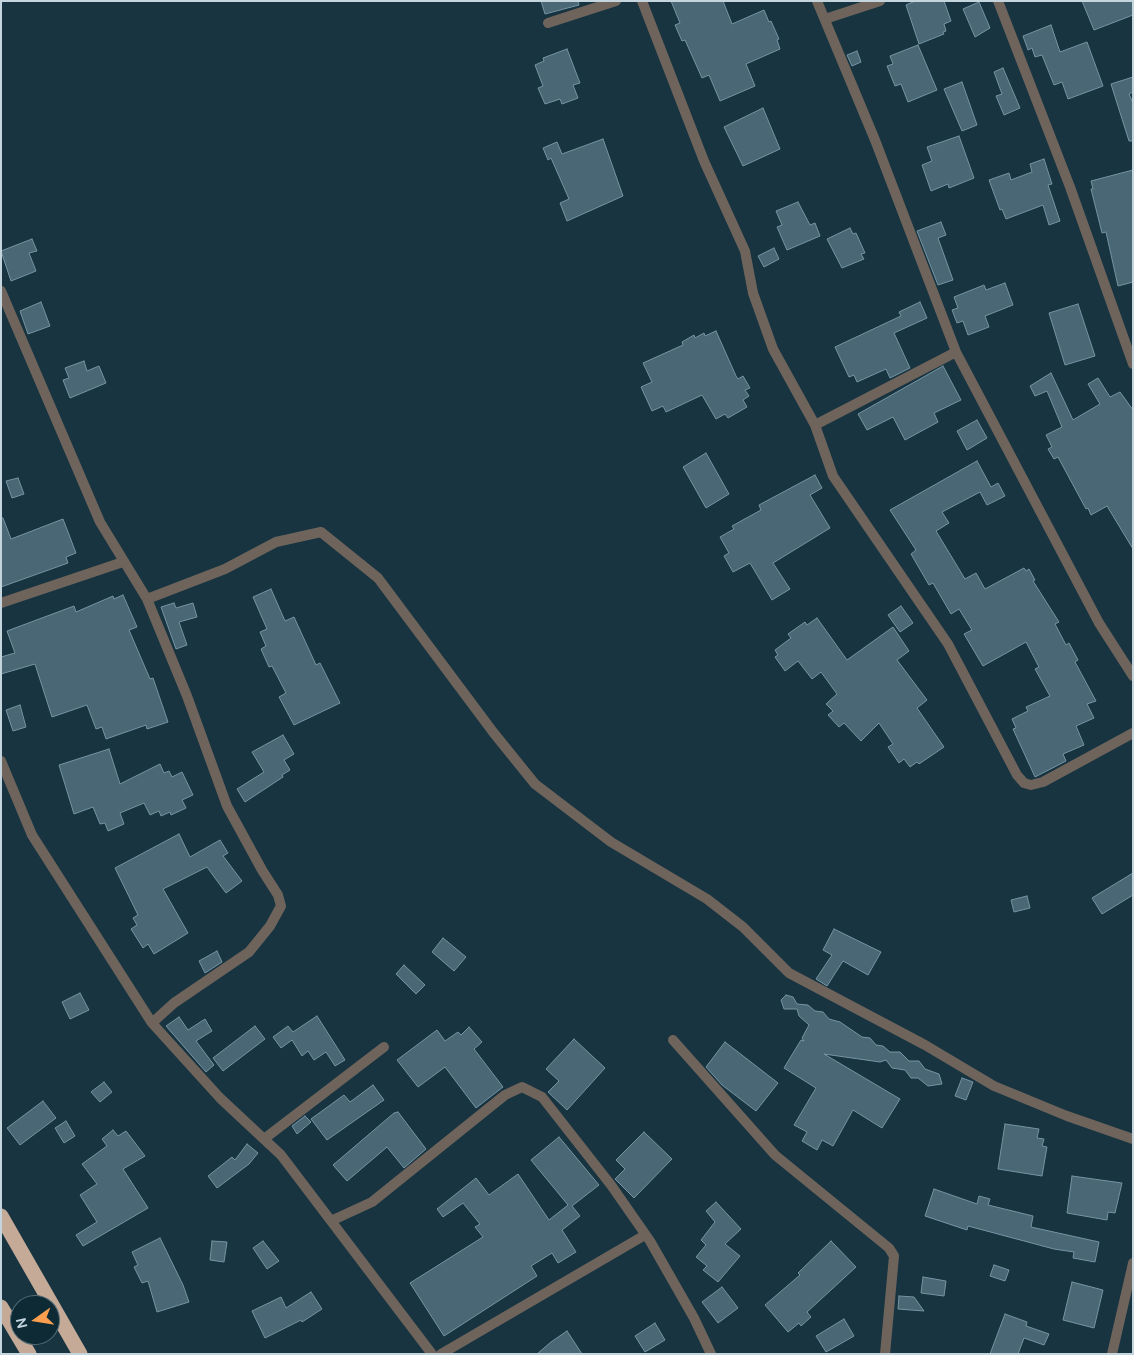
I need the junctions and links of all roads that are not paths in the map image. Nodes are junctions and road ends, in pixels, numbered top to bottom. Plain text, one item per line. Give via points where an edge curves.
1 (616, 1) edge
2 (642, 1) edge
3 (816, 1) edge
4 (880, 1) edge
5 (998, 1) edge
6 (825, 19) junction
7 (548, 23) dead end
8 (1, 291) edge
9 (956, 352) junction
10 (1133, 364) edge
11 (815, 425) junction
12 (123, 562) junction
13 (147, 599) junction
14 (1, 603) edge
15 (1133, 676) edge
16 (1133, 733) edge
17 (1, 761) edge
18 (152, 1024) junction
19 (673, 1040) dead end
20 (384, 1047) dead end
21 (264, 1138) junction
22 (1133, 1139) edge
23 (1, 1216) edge
24 (332, 1220) junction
25 (645, 1236) junction
26 (1133, 1263) edge
27 (1, 1307) edge
28 (29, 1354) edge
29 (80, 1354) edge
30 (432, 1354) edge
31 (441, 1354) edge
32 (711, 1354) edge
33 (885, 1354) edge
34 (1112, 1354) edge

1 - 7 street
2 - 11 street via 704,162 745,251 753,292 773,349
3 - 6 street
4 - 6 street
5 - 10 street via 1070,187
6 - 9 street
8 - 12 street via 100,522
9 - 11 street
9 - 15 street via 1098,623
11 - 16 street via 833,476 948,644 1024,783 1043,782
12 - 13 street
12 - 14 street
13 - 18 street via 227,806 278,895 281,906 249,952 174,1003
13 - 22 street via 225,569 276,542 321,532 378,578 492,732 535,784 604,836 707,899 743,927 790,973 994,1086
17 - 18 street via 32,835
18 - 21 street via 220,1098
19 - 33 street via 775,1155 889,1248 894,1256
20 - 21 street
21 - 24 street
23 - 29 highway
24 - 25 street via 372,1202 505,1095 522,1087 542,1097 611,1185
24 - 30 street
25 - 31 street
25 - 32 street via 694,1318
26 - 34 street
27 - 28 highway

